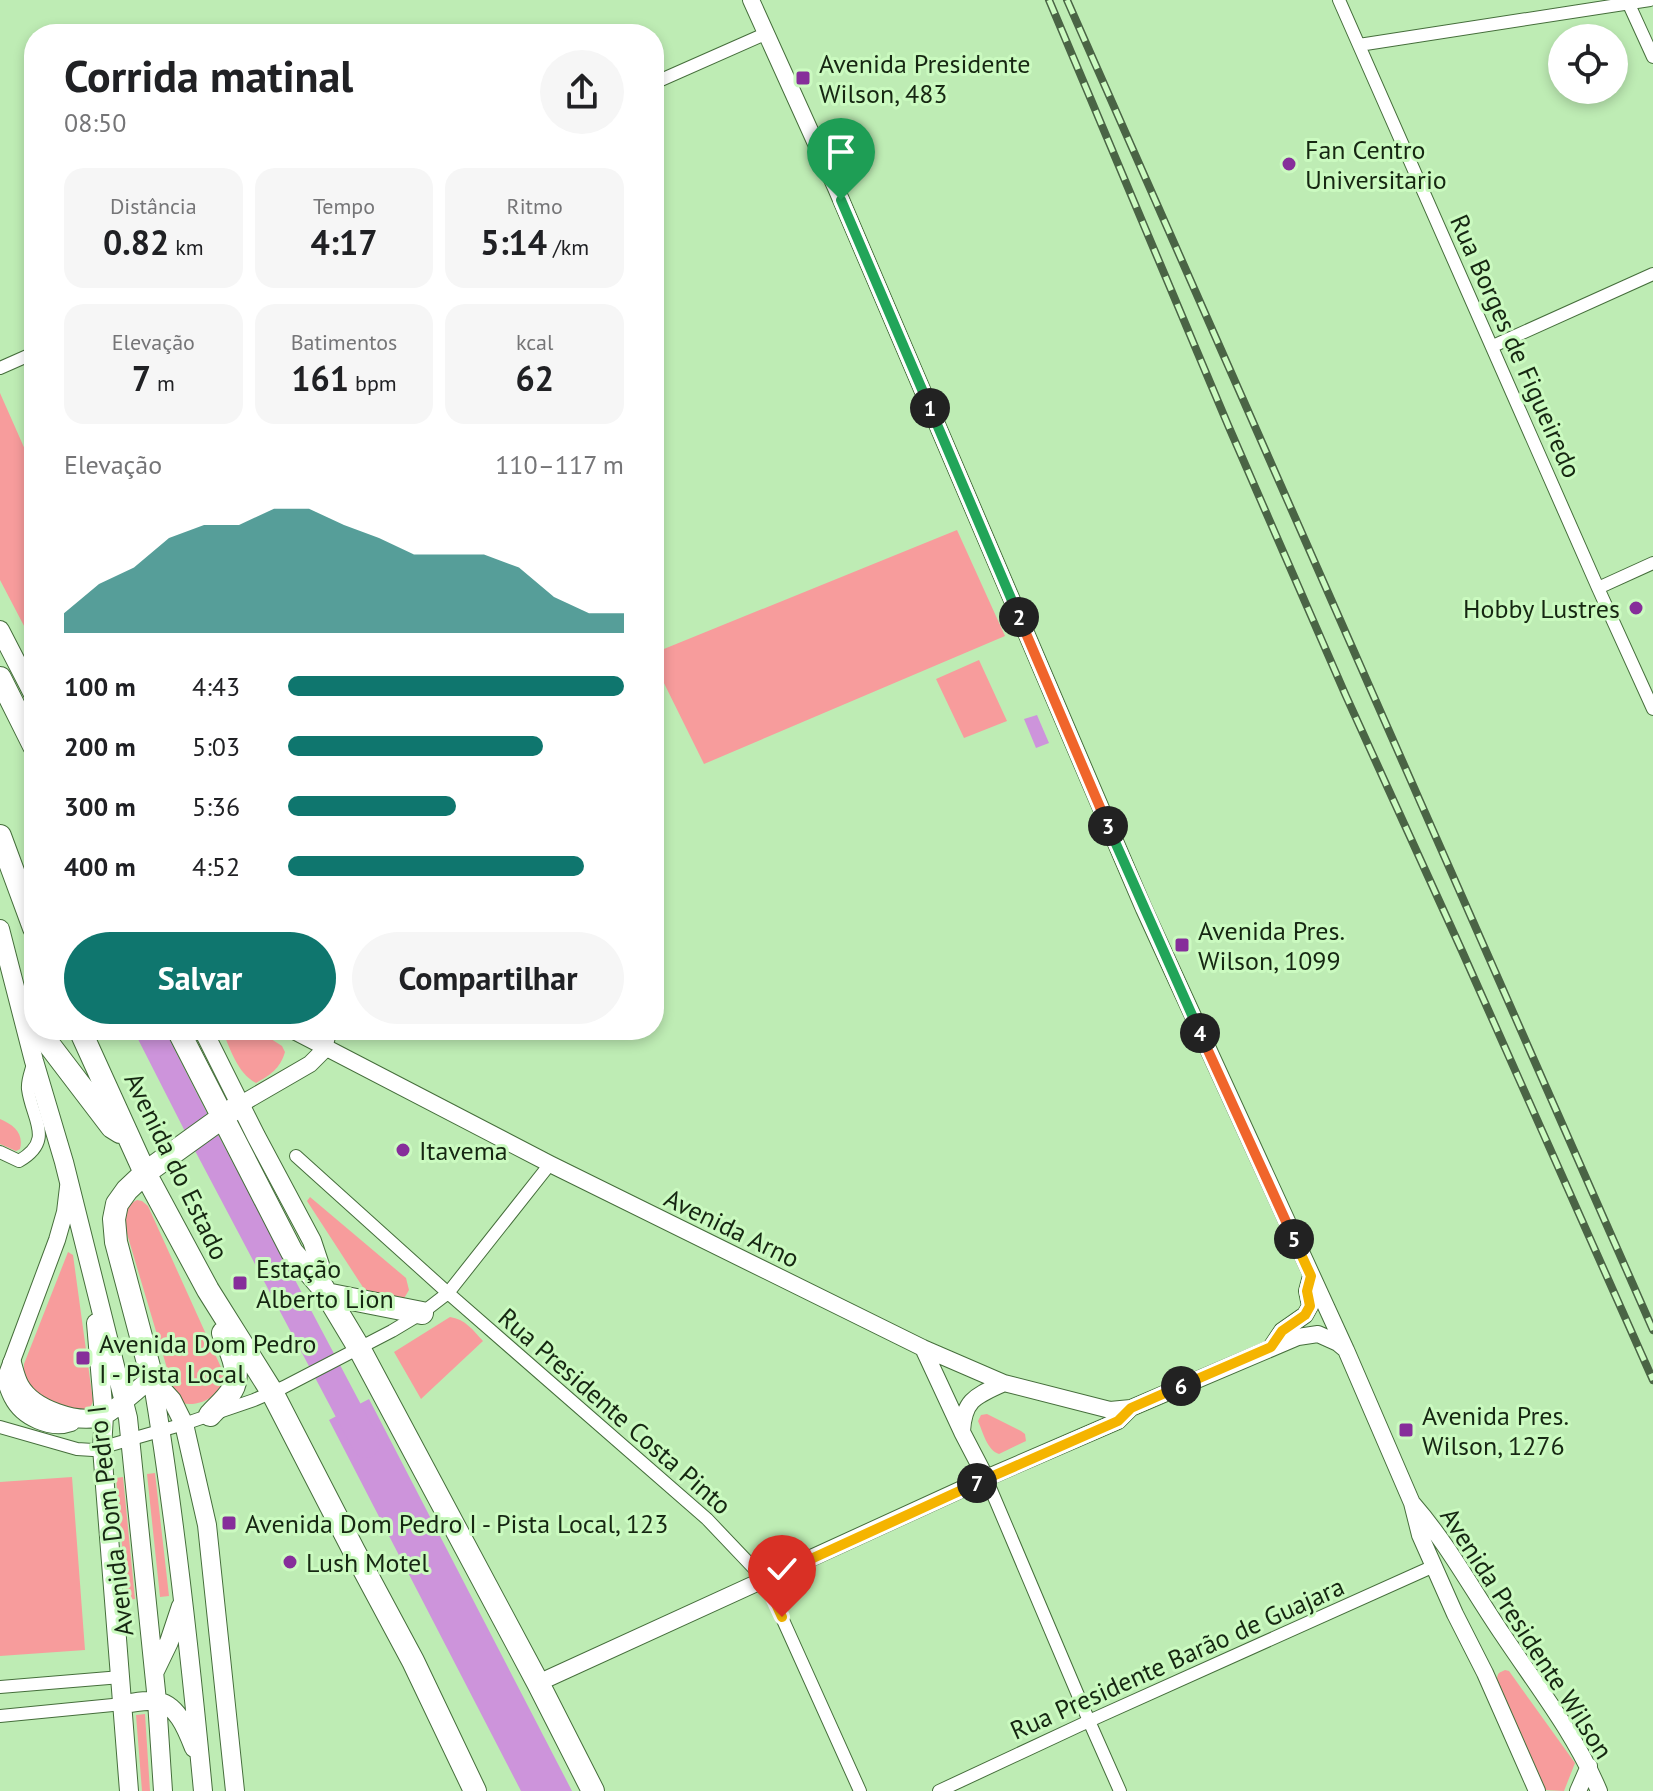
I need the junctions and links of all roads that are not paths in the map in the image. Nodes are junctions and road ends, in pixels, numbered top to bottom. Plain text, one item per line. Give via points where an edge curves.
1 (751, 0) edge
2 (1339, 0) edge
3 (1650, 0) edge
4 (1628, 2) edge
5 (765, 34) junction
6 (1359, 45) junction
7 (1653, 57) edge
8 (664, 79) edge
9 (1653, 274) edge
10 (1493, 346) junction
11 (24, 357) edge
12 (0, 368) edge
13 (1653, 563) edge
14 (1598, 588) junction
15 (0, 630) edge
16 (24, 677) edge
17 (0, 678) edge
18 (1653, 709) edge
19 (24, 726) edge
20 (0, 836) edge
21 (24, 901) edge
22 (0, 929) edge
23 (24, 1000) edge
24 (33, 1040) edge
25 (44, 1040) edge
26 (85, 1040) edge
27 (185, 1040) edge
28 (206, 1040) edge
29 (311, 1040) edge
30 (328, 1040) edge
31 (326, 1048) junction
32 (34, 1061) junction
33 (231, 1110) junction
34 (128, 1136) junction
35 (0, 1152) edge
36 (296, 1156) dead end
37 (550, 1164) junction
38 (145, 1173) junction
39 (69, 1186) junction
40 (1311, 1276) junction
41 (95, 1280) junction
42 (208, 1290) junction
43 (325, 1291) junction
44 (448, 1293) junction
45 (422, 1313) junction
46 (1271, 1347) junction
47 (923, 1348) junction
48 (1346, 1350) junction
49 (353, 1351) junction
50 (6, 1376) edge
51 (152, 1378) junction
52 (1004, 1383) junction
53 (278, 1390) junction
54 (124, 1400) junction
55 (1131, 1408) junction
56 (210, 1415) junction
57 (104, 1416) junction
58 (184, 1424) junction
59 (0, 1427) edge
60 (162, 1430) junction
61 (962, 1432) junction
62 (131, 1439) junction
63 (102, 1448) junction
64 (986, 1478) junction
65 (1412, 1503) junction
66 (1434, 1566) junction
67 (765, 1580) junction
68 (183, 1601) junction
69 (153, 1674) junction
70 (121, 1677) junction
71 (538, 1683) junction
72 (0, 1687) edge
73 (157, 1701) junction
74 (123, 1704) junction
75 (0, 1716) edge
76 (1089, 1721) junction
77 (201, 1765) junction
78 (1589, 1766) junction
79 (129, 1791) edge
80 (163, 1791) edge
81 (203, 1791) edge
82 (235, 1791) edge
83 (475, 1791) edge
84 (593, 1791) edge
85 (860, 1791) edge
86 (939, 1791) edge
87 (1120, 1791) edge
88 (1537, 1791) edge
89 (1578, 1791) edge
90 (1599, 1791) edge

1 - 5 main road, Avenida Presidente Wilson
2 - 6 street, Rua Borges de Figueiredo
3 - 4 street
4 - 6 street
4 - 7 street
5 - 8 street
5 - 40 main road, Avenida Presidente Wilson via 1144,909
6 - 10 street, Rua Borges de Figueiredo
9 - 10 street
10 - 14 street, Rua Borges de Figueiredo
11 - 12 street
13 - 14 street
14 - 18 street, Rua Borges de Figueiredo
15 - 16 main road
17 - 19 highway
20 - 21 highway
22 - 23 main road
24 - 32 main road
25 - 34 highway via 112,1127
26 - 34 highway, Avenida do Estado
27 - 33 highway
28 - 33 main road
29 - 31 main road, Avenida Arno
30 - 31 street
31 - 33 main road via 310,1064
31 - 37 main road, Avenida Arno
32 - 35 street via 27,1085 40,1136 36,1149 19,1161
32 - 39 main road
33 - 38 highway
33 - 43 highway via 292,1252
34 - 38 highway, Avenida do Estado
36 - 44 street, Rua Presidente Costa Pinto
37 - 44 street
37 - 47 main road, Avenida Arno
38 - 42 highway, Avenida do Estado
38 - 51 highway via 117,1204 114,1219
39 - 41 main road
39 - 50 main road via 61,1228
40 - 46 main road via 1305,1315 1282,1331
40 - 48 main road, Avenida Presidente Wilson
41 - 54 main road, Avenida Dom Pedro I
41 - 57 main road, Avenida Dom Pedro I
42 - 53 highway, Avenida do Estado
42 - 56 highway via 235,1365 232,1390
43 - 45 highway
43 - 49 highway
44 - 45 street
44 - 67 street, Rua Presidente Costa Pinto via 707,1519
45 - 49 street
46 - 48 main road via 1318,1334
46 - 55 main road
47 - 52 main road, Avenida Arno
47 - 61 main road
48 - 65 main road, Avenida Presidente Wilson
49 - 53 street
49 - 71 highway
50 - 57 main road via 14,1400 38,1419 66,1424
51 - 54 main road
51 - 58 main road
51 - 60 main road
52 - 55 main road, Avenida Arno via 1110,1410
52 - 61 main road via 972,1400 963,1415
53 - 56 street
53 - 83 highway, Avenida do Estado
54 - 57 main road
54 - 62 main road, Avenida Dom Pedro I
55 - 64 main road via 1118,1421
56 - 58 street
57 - 63 main road, Avenida Dom Pedro I
58 - 60 street
58 - 82 main road via 207,1525
59 - 63 street via 77,1449
60 - 62 street
60 - 68 main road
61 - 64 main road
62 - 63 street
62 - 69 main road, Avenida Dom Pedro I
63 - 70 main road, Avenida Dom Pedro I
64 - 67 main road
64 - 76 street
65 - 66 main road, Avenida Presidente Wilson
65 - 78 main road, Avenida Presidente Wilson
66 - 76 street, Rua Presidente Barão de Guajara
66 - 88 main road, Avenida Presidente Wilson
67 - 71 main road
67 - 85 street, Rua Presidente Costa Pinto
68 - 69 main road
68 - 77 main road
69 - 70 main road
69 - 73 main road, Avenida Dom Pedro I
70 - 72 street
70 - 74 main road, Avenida Dom Pedro I
71 - 84 highway
73 - 74 main road
73 - 77 main road via 177,1713
73 - 80 main road, Avenida Dom Pedro I
74 - 75 street
74 - 79 main road, Avenida Dom Pedro I
76 - 86 street, Rua Presidente Barão de Guajara
76 - 87 street
77 - 81 main road
78 - 89 main road
78 - 90 main road, Avenida Presidente Wilson

